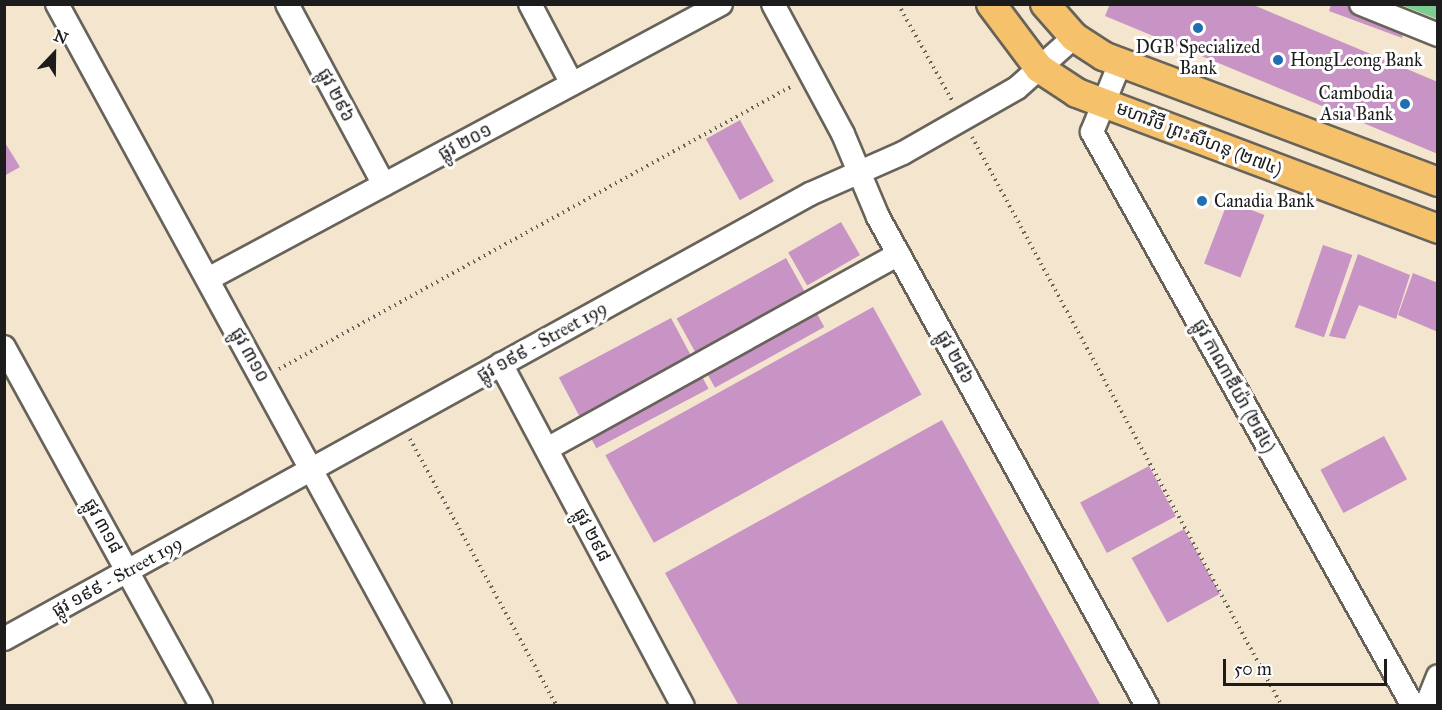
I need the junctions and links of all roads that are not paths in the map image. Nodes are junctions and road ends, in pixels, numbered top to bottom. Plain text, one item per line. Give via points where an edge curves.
1 (57, 4) edge
2 (287, 4) edge
3 (530, 4) edge
4 (721, 4) edge
5 (773, 4) edge
6 (991, 4) edge
7 (1045, 4) edge
8 (1361, 4) edge
9 (1437, 35) edge
10 (1074, 37) junction
11 (1119, 63) junction
12 (1040, 68) junction
13 (572, 84) junction
14 (1104, 104) junction
15 (859, 173) junction
16 (1437, 182) edge
17 (384, 185) junction
18 (1437, 229) edge
19 (899, 254) junction
20 (208, 279) junction
21 (4, 348) edge
22 (501, 364) junction
23 (547, 449) junction
24 (312, 469) junction
25 (127, 571) junction
26 (4, 639) edge
27 (1437, 676) edge
28 (201, 705) edge
29 (440, 705) edge
30 (683, 705) edge
31 (1147, 705) edge
32 (1413, 705) edge
33 (1426, 705) edge

1 - 20 street, ផ្លូវ ៣១០
2 - 17 street, ផ្លូវ ២៩៦
3 - 13 street
4 - 13 street, ផ្លូវ ២០១
5 - 15 street, ផ្លូវ ២៨៦
6 - 12 main road, មហាវិថី ព្រះសីហនុ (២៧៤)
7 - 10 main road
8 - 9 street
10 - 11 main road
10 - 12 street, ផ្លូវ ១៩៩ - Street 199
11 - 14 street, ផ្លូវ កាណាឌីយ៉ា (២៨៤)
11 - 16 main road
12 - 14 main road, មហាវិថី ព្រះសីហនុ (២៧៤)
12 - 15 street, ផ្លូវ ១៩៩ - Street 199 via 1017,88
13 - 17 street, ផ្លូវ ២០១
14 - 18 main road, មហាវិថី ព្រះសីហនុ (២៧៤)
14 - 32 street, ផ្លូវ កាណាឌីយ៉ា (២៨៤) via 1092,132
15 - 19 street, ផ្លូវ ២៨៦
15 - 22 street, ផ្លូវ ១៩៩ - Street 199 via 810,194
17 - 20 street, ផ្លូវ ២០១
19 - 23 street
19 - 31 street, ផ្លូវ ២៨៦
20 - 24 street, ផ្លូវ ៣១០
21 - 25 street, ផ្លូវ ៣១៨
22 - 23 street, ផ្លូវ ២៩៨
22 - 24 street, ផ្លូវ ១៩៩ - Street 199
23 - 30 street, ផ្លូវ ២៩៨
24 - 25 street, ផ្លូវ ១៩៩ - Street 199
24 - 29 street, ផ្លូវ ៣១០
25 - 26 street, ផ្លូវ ១៩៩ - Street 199
25 - 28 street, ផ្លូវ ៣១៨
27 - 33 street

